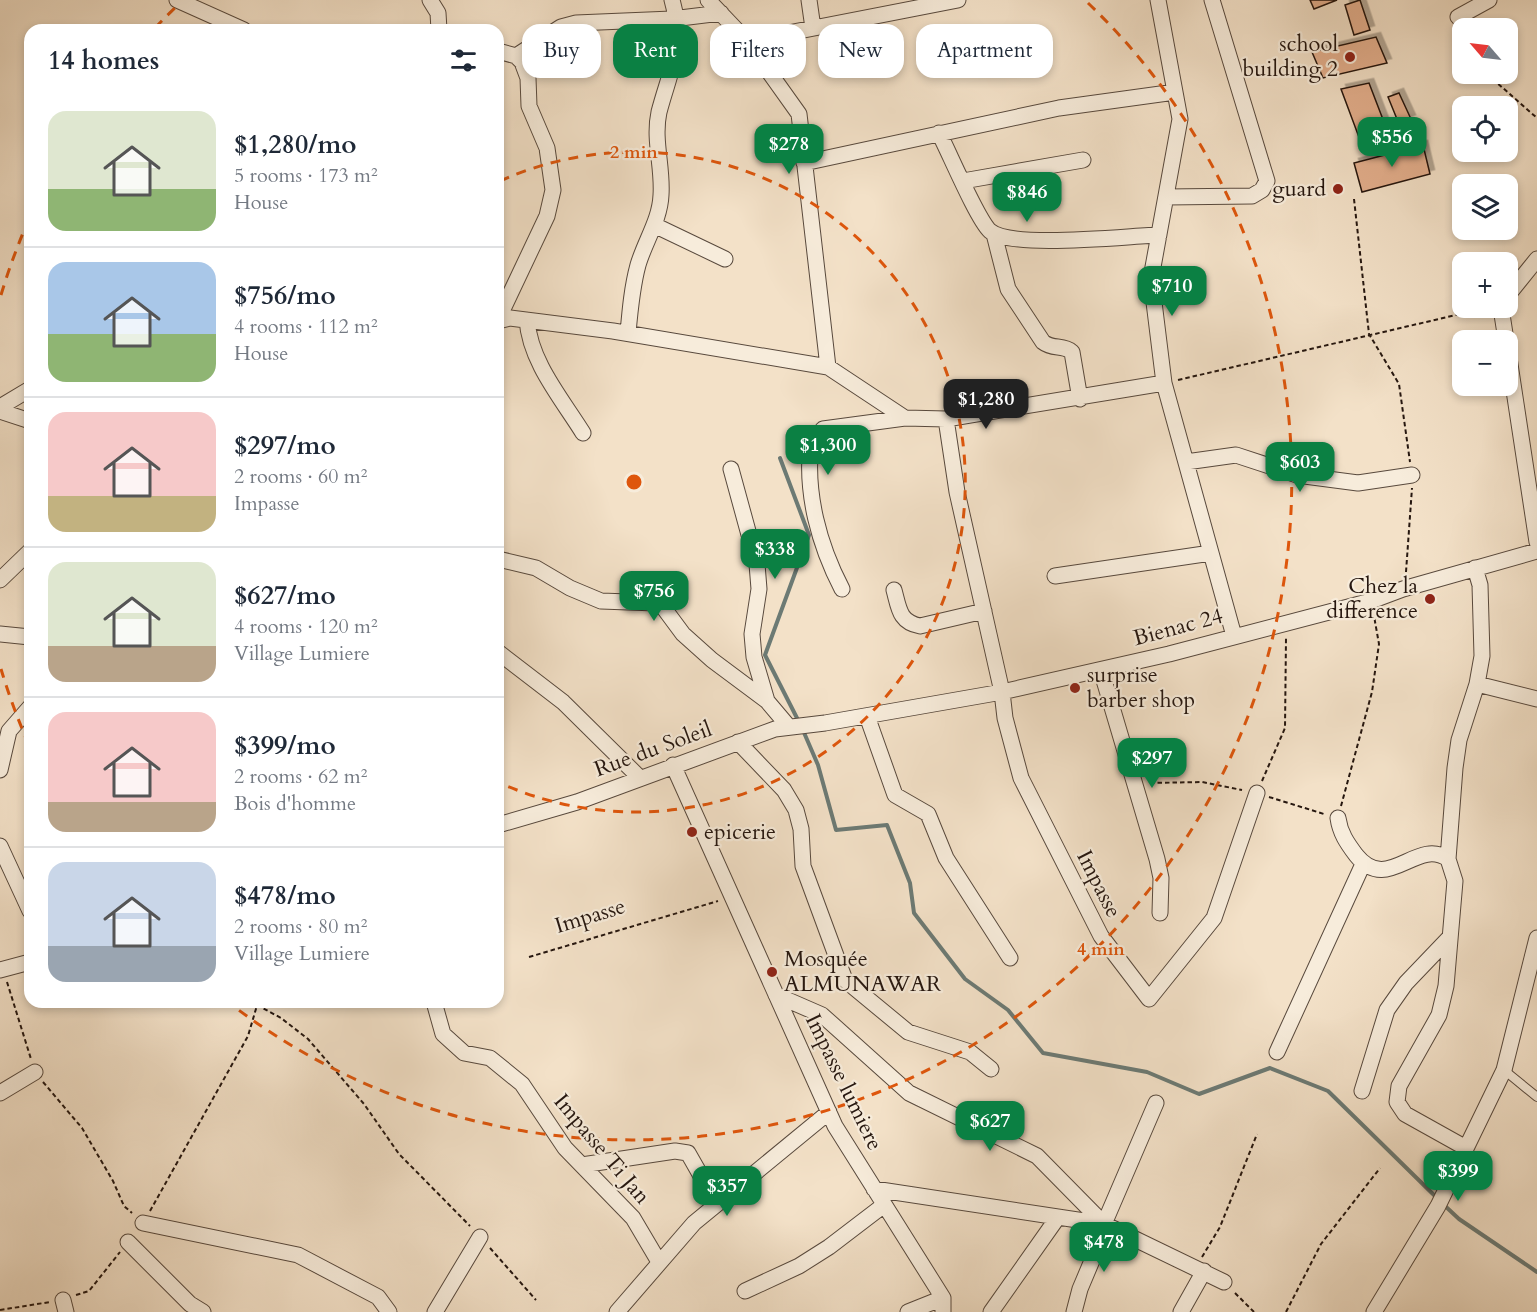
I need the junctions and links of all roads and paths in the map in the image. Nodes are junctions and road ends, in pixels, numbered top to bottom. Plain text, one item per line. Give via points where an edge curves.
1 (177, 0) edge
2 (430, 0) edge
3 (672, 0) edge
4 (708, 0) edge
5 (809, 0) edge
6 (953, 0) edge
7 (1158, 0) edge
8 (1212, 0) edge
9 (1489, 0) edge
10 (720, 13) junction
11 (1458, 17) dead end
12 (677, 18) junction
13 (231, 24) edge
14 (438, 24) edge
15 (731, 24) edge
16 (813, 28) junction
17 (806, 29) edge
18 (504, 53) edge
19 (516, 56) junction
20 (773, 78) edge
21 (1498, 84) edge
22 (1175, 92) junction
23 (1537, 118) edge
24 (939, 132) junction
25 (1083, 160) dead end
26 (804, 163) junction
27 (963, 181) junction
28 (1166, 197) junction
29 (1354, 198) dead end
30 (654, 225) junction
31 (994, 234) junction
32 (1159, 235) junction
33 (725, 259) dead end
34 (1537, 259) edge
35 (1518, 283) edge
36 (504, 309) edge
37 (504, 314) edge
38 (1452, 316) edge
39 (528, 321) junction
40 (628, 333) junction
41 (1369, 334) junction
42 (828, 367) junction
43 (1164, 383) junction
44 (24, 393) edge
45 (1515, 396) edge
46 (1080, 399) junction
47 (0, 407) edge
48 (0, 411) edge
49 (905, 418) junction
50 (24, 419) edge
51 (946, 419) junction
52 (583, 433) dead end
53 (1186, 462) junction
54 (731, 469) dead end
55 (1412, 476) junction
56 (1537, 542) edge
57 (1537, 550) edge
58 (1211, 553) junction
59 (24, 557) edge
60 (504, 561) edge
61 (1475, 568) junction
62 (1055, 576) dead end
63 (0, 580) edge
64 (842, 589) dead end
65 (1403, 589) junction
66 (894, 590) dead end
67 (1371, 601) junction
68 (984, 611) junction
69 (1284, 622) junction
70 (0, 634) edge
71 (24, 636) edge
72 (1234, 636) junction
73 (504, 657) edge
74 (1101, 670) junction
75 (1478, 684) junction
76 (1002, 692) junction
77 (1537, 699) edge
78 (767, 701) junction
79 (24, 714) edge
80 (867, 716) junction
81 (825, 723) joint
82 (782, 728) junction
83 (738, 742) junction
84 (673, 765) junction
85 (0, 770) edge
86 (640, 777) junction
87 (1133, 783) junction
88 (1257, 793) junction
89 (1338, 818) junction
90 (504, 823) edge
91 (0, 846) edge
92 (1448, 859) junction
93 (1363, 864) junction
94 (732, 896) junction
95 (24, 898) edge
96 (1160, 913) dead end
97 (1450, 938) junction
98 (1537, 938) edge
99 (530, 957) dead end
100 (1010, 958) dead end
101 (24, 964) edge
102 (2, 970) edge
103 (776, 995) junction
104 (257, 1008) edge
105 (265, 1008) edge
106 (436, 1008) edge
107 (1277, 1052) dead end
108 (991, 1069) dead end
109 (1504, 1070) junction
110 (35, 1072) junction
111 (1362, 1091) dead end
112 (0, 1093) edge
113 (1537, 1096) edge
114 (1156, 1103) dead end
115 (829, 1112) junction
116 (1257, 1134) dead end
117 (1466, 1148) junction
118 (582, 1165) junction
119 (1380, 1168) dead end
120 (874, 1189) junction
121 (717, 1204) junction
122 (885, 1205) junction
123 (1058, 1217) junction
124 (143, 1223) junction
125 (1105, 1224) junction
126 (480, 1237) junction
127 (128, 1242) joint
128 (659, 1262) junction
129 (1200, 1269) junction
130 (1224, 1282) joint
131 (746, 1291) dead end
132 (536, 1300) dead end
133 (943, 1305) edge
134 (64, 1306) edge
135 (0, 1311) edge
136 (203, 1312) edge
137 (389, 1312) edge
138 (435, 1312) edge
139 (617, 1312) edge
140 (908, 1312) edge
141 (991, 1312) edge
142 (1074, 1312) edge
143 (1181, 1312) edge
144 (1254, 1312) edge
145 (1286, 1312) edge
146 (1374, 1312) edge

1 - 13 street
2 - 14 street via 438,13
3 - 12 street
4 - 10 street
5 - 16 street
6 - 16 street
7 - 22 street
8 - 28 street via 1267,181 1252,196
9 - 11 street
10 - 12 street
10 - 15 street
12 - 19 street via 576,23 561,27
12 - 30 street via 675,64 659,113 661,195
16 - 17 street
18 - 19 street
19 - 36 street via 528,78 529,106 547,148 553,190 547,216
20 - 26 street via 799,114
21 - 23 path
22 - 24 street via 1059,108
22 - 28 street via 1180,119
24 - 26 street
24 - 27 street
25 - 27 street
26 - 42 street
27 - 31 street via 982,220
28 - 32 street
29 - 41 path
30 - 33 street
30 - 40 street via 632,292
31 - 32 street via 1037,240
31 - 46 street via 1008,289 1043,342 1050,348 1063,347 1072,352
32 - 43 street via 1151,278
34 - 35 street
37 - 39 street
38 - 41 path
39 - 40 street
39 - 52 street via 528,335 538,360
40 - 42 street
41 - 43 path
41 - 55 path via 1399,384
42 - 49 street
43 - 46 street
43 - 53 street
44 - 47 street
45 - 56 street
46 - 51 street
48 - 50 street
49 - 51 street
49 - 64 street via 831,427 815,435 811,444 818,531 825,556
51 - 68 street via 957,492
53 - 55 street via 1236,455 1297,475 1358,483
53 - 58 street
54 - 78 street via 757,564 759,588 752,634 754,657
55 - 65 path
57 - 61 street, Bienac 24
58 - 62 street
58 - 72 street
59 - 63 street
60 - 78 street via 536,568 601,601 656,603 702,651
61 - 65 street, Bienac 24
61 - 75 street via 1482,625
65 - 67 street, Bienac 24
66 - 68 street via 902,618 909,624 920,626
67 - 69 street, Bienac 24
67 - 89 path via 1379,644 1372,692
68 - 76 street
69 - 72 street, Bienac 24
69 - 88 path via 1285,728
70 - 71 street
72 - 74 street, Bienac 24
73 - 86 street via 563,702
74 - 76 street, Bienac 24
74 - 87 street
75 - 77 street
75 - 92 street via 1459,740
76 - 80 street, Bienac 24
76 - 88 street, Impasse via 1021,778 1101,936 1149,999 1214,918
78 - 82 street
79 - 85 street via 9,732
80 - 81 street, Bienac 24
80 - 100 street via 895,795 928,814 946,858
81 - 82 street, Rue du Soleil
82 - 83 street, Rue du Soleil
83 - 84 street, Rue du Soleil
83 - 108 street via 784,790 796,810 803,866 845,980 908,1032 970,1052
84 - 86 street, Rue du Soleil
84 - 94 street, Impasse lumiere
86 - 90 street, Rue du Soleil via 577,802
87 - 88 path via 1202,782
87 - 96 street via 1161,878
88 - 89 path
89 - 93 street via 1347,843
91 - 95 street
92 - 93 street via 1431,853 1377,870
92 - 97 street via 1455,881
93 - 107 street
94 - 99 path, Impasse
94 - 103 street, Impasse lumiere
97 - 111 street via 1406,983 1387,1010
97 - 117 street via 1439,1015 1398,1086 1397,1102 1405,1114
98 - 109 street
101 - 102 street
102 - 110 path
103 - 115 street, Impasse lumiere
103 - 125 street via 822,1015 909,1094 1037,1156
104 - 124 path via 248,1036
105 - 126 path via 308,1039 364,1104 399,1154
106 - 118 street, Impasse Ti Jan via 443,1034 464,1053 490,1058 522,1084 565,1148
109 - 113 lane
109 - 117 street
110 - 112 street
110 - 124 path via 82,1128 124,1206
114 - 125 street
115 - 120 street, Impasse lumiere
115 - 121 street
116 - 129 path
117 - 146 street via 1438,1206
118 - 121 street via 675,1150 688,1153
118 - 128 street, Impasse Ti Jan via 633,1218
119 - 145 path via 1321,1244
120 - 122 street, Impasse lumiere
120 - 123 street
121 - 128 street via 693,1223
122 - 131 street via 799,1266
122 - 133 street, Impasse lumiere
123 - 125 street
123 - 141 street
124 - 137 street via 298,1255 378,1297
125 - 129 street
125 - 142 street
126 - 132 path
126 - 138 street
127 - 134 path via 89,1291
127 - 136 street via 190,1304
128 - 139 street
129 - 130 street
129 - 143 street
130 - 144 path
133 - 140 street
134 - 135 path

